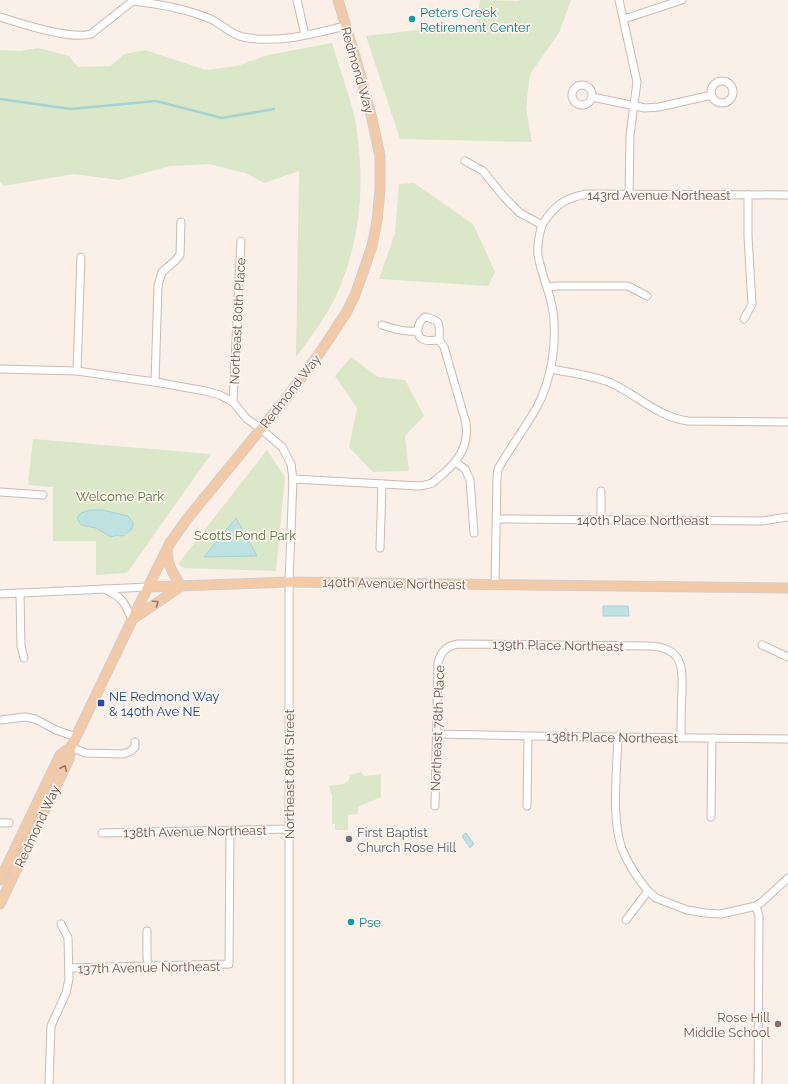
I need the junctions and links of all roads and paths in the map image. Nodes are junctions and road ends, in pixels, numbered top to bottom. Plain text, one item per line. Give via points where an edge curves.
1 (133, 0) edge
2 (297, 0) edge
3 (338, 0) edge
4 (619, 0) edge
5 (682, 0) edge
6 (0, 17) edge
7 (624, 19) junction
8 (345, 26) junction
9 (305, 35) junction
10 (712, 95) dead end
11 (592, 97) dead end
12 (634, 107) junction
13 (465, 161) dead end
14 (629, 194) junction
15 (748, 195) junction
16 (788, 195) edge
17 (181, 222) dead end
18 (542, 225) junction
19 (241, 241) dead end
20 (81, 257) dead end
21 (548, 287) junction
22 (647, 296) dead end
23 (744, 319) dead end
24 (382, 325) dead end
25 (417, 331) junction
26 (439, 340) junction
27 (551, 369) junction
28 (0, 370) edge
29 (77, 371) junction
30 (155, 382) junction
31 (232, 402) junction
32 (788, 422) edge
33 (261, 429) junction
34 (455, 462) junction
35 (293, 479) junction
36 (382, 484) junction
37 (601, 491) dead end
38 (0, 492) edge
39 (43, 495) dead end
40 (788, 516) edge
41 (497, 519) junction
42 (601, 520) junction
43 (474, 532) dead end
44 (380, 548) dead end
45 (166, 551) junction
46 (289, 582) junction
47 (495, 585) junction
48 (181, 586) junction
49 (148, 587) junction
50 (102, 588) junction
51 (788, 588) edge
52 (20, 593) junction
53 (0, 594) edge
54 (132, 620) junction
55 (762, 644) dead end
56 (444, 650) joint
57 (788, 657) edge
58 (24, 658) dead end
59 (0, 720) edge
60 (436, 734) junction
61 (76, 736) junction
62 (528, 736) junction
63 (618, 736) junction
64 (681, 738) junction
65 (712, 738) junction
66 (788, 739) edge
67 (135, 742) dead end
68 (71, 747) junction
69 (435, 806) dead end
70 (527, 806) dead end
71 (711, 817) dead end
72 (0, 823) edge
73 (9, 823) dead end
74 (288, 829) junction
75 (230, 830) junction
76 (102, 833) dead end
77 (788, 878) edge
78 (0, 880) edge
79 (648, 891) junction
80 (0, 904) edge
81 (756, 906) junction
82 (626, 920) dead end
83 (61, 924) dead end
84 (148, 931) dead end
85 (148, 967) junction
86 (69, 968) junction
87 (49, 1084) edge
88 (289, 1084) edge
89 (758, 1084) edge

1 - 6 street via 91,34 84,36
1 - 9 street via 179,8 210,18 241,36 278,40
2 - 9 street
3 - 8 main road, Redmond Way
4 - 7 street
5 - 7 street
7 - 12 street via 637,82
8 - 9 street
8 - 33 main road, Redmond Way via 380,156 380,189 372,246 346,313 317,358
10 - 12 street via 659,107
11 - 12 street
12 - 14 street via 630,134
13 - 18 street via 483,171 520,213
14 - 15 street, 143rd Avenue Northeast
14 - 18 street, 143rd Avenue Northeast via 574,196 551,211
15 - 16 street, 143rd Avenue Northeast
15 - 23 street via 752,304
17 - 30 street via 180,255 162,272 158,286
18 - 21 street via 538,238 538,255
19 - 31 street, Northeast 80th Place
20 - 29 street
21 - 22 street via 628,286
21 - 27 street via 554,334
24 - 25 street via 399,331
25 - 26 street via 425,340
25 - 26 street via 420,320 425,317 434,319 440,329
26 - 34 street via 444,347 467,429 464,449
27 - 32 street via 600,379 664,415 676,419
27 - 41 street via 537,407 498,469
28 - 29 street
29 - 30 street
30 - 31 street via 205,391
31 - 33 street via 246,418
33 - 35 street, Northeast 80th Street via 282,448 291,464
33 - 45 main road, Redmond Way via 187,519
34 - 36 street via 432,483 419,486
34 - 43 street via 465,469 470,480
35 - 36 street
35 - 46 street, Northeast 80th Street
36 - 44 street
37 - 42 street
38 - 39 street
40 - 42 street, 140th Place Northeast via 762,521
41 - 42 street, 140th Place Northeast
41 - 47 street
45 - 48 main road via 172,573
45 - 49 main road, Redmond Way
46 - 47 main road, 140th Avenue Northeast
46 - 48 main road, 140th Avenue Northeast
46 - 74 street, Northeast 80th Street
47 - 51 main road, 140th Avenue Northeast
48 - 49 main road, 140th Avenue Northeast
54 -> 48 main road
49 - 50 street, 140th Avenue Northeast
49 - 54 main road, Redmond Way
50 - 52 street, 140th Avenue Northeast
50 - 54 street via 122,600
52 - 53 street, 140th Avenue Northeast
52 - 58 street via 21,646
54 - 61 main road, Redmond Way
55 - 57 street
56 - 60 street, Northeast 78th Place via 438,663
56 - 64 street, 139th Place Northeast via 450,646 466,644 658,646 672,652 680,664
59 - 61 street via 25,717
60 - 62 street, 138th Place Northeast
60 - 69 street, Northeast 78th Place
61 - 68 main road, Redmond Way
62 - 63 street, 138th Place Northeast
62 - 70 street
63 - 64 street, 138th Place Northeast
63 - 79 street via 618,833 622,850
64 - 65 street, 138th Place Northeast
65 - 66 street, 138th Place Northeast
65 - 71 street
67 - 68 street via 135,747 124,754 85,753
68 - 78 main road, Redmond Way via 60,755
80 -> 68 main road, Redmond Way via 69,760
72 - 73 street
74 - 75 street, 138th Avenue Northeast
74 - 88 street, Northeast 80th Street
75 - 76 street, 138th Avenue Northeast
75 - 85 street, 137th Avenue Northeast via 229,964
77 - 81 street
79 - 81 street via 668,903 705,913 721,914
79 - 82 street
81 - 89 street via 759,916
83 - 86 street via 68,938
84 - 85 street
85 - 86 street, 137th Avenue Northeast
86 - 87 street via 66,993 51,1026

